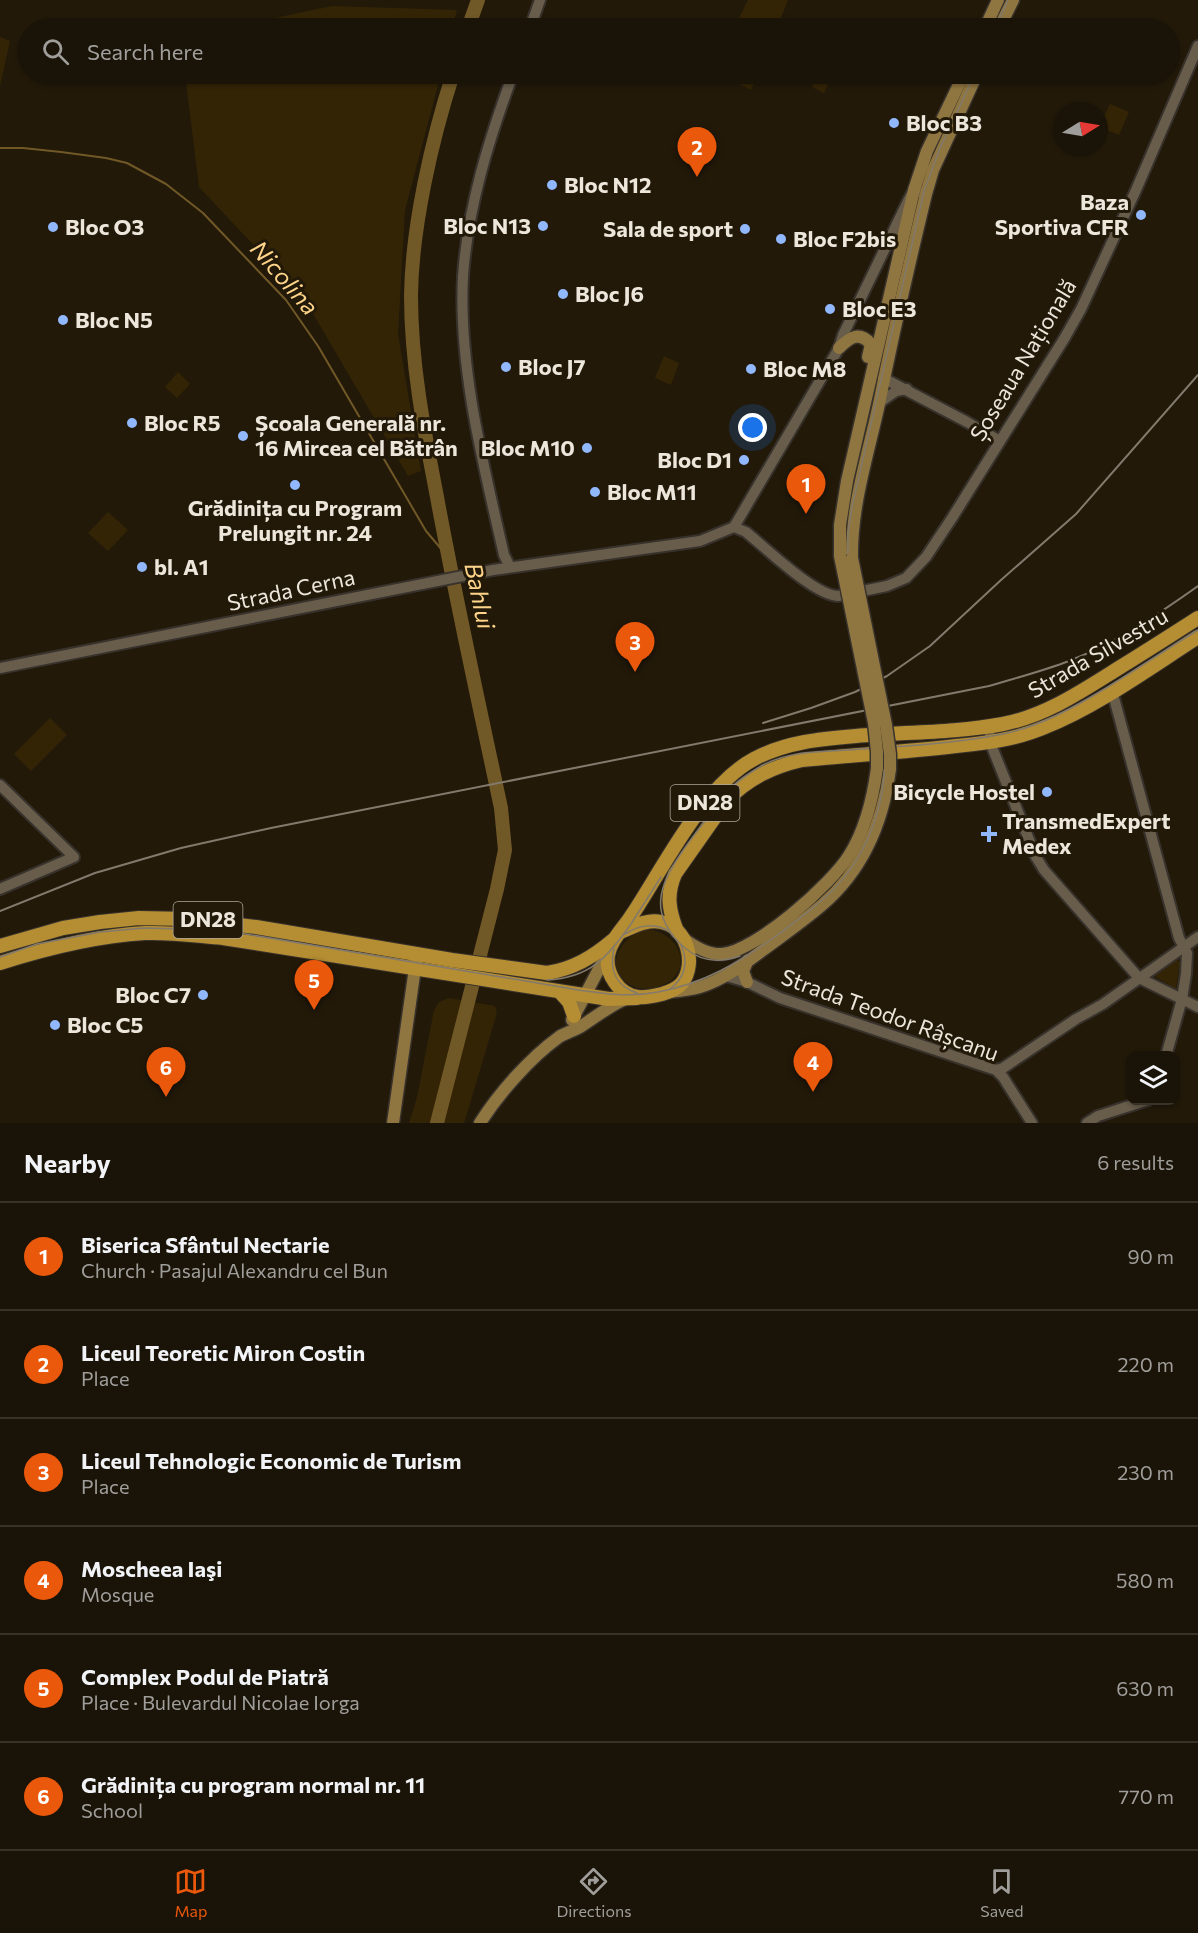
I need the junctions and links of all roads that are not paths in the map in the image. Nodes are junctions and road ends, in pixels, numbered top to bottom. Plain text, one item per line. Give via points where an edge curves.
1 (540, 0) edge
2 (998, 0) edge
3 (1013, 0) edge
4 (534, 18) edge
5 (990, 18) edge
6 (1004, 18) edge
7 (1198, 46) edge
8 (510, 84) edge
9 (959, 84) edge
10 (972, 84) edge
11 (920, 192) junction
12 (839, 348) junction
13 (883, 378) junction
14 (907, 389) junction
15 (865, 398) junction
16 (879, 403) junction
17 (1000, 441) junction
18 (735, 527) junction
19 (510, 567) junction
20 (1198, 618) edge
21 (1198, 637) edge
22 (0, 668) edge
23 (1111, 692) junction
24 (989, 726) junction
25 (991, 742) junction
26 (0, 786) edge
27 (0, 889) edge
28 (617, 935) junction
29 (681, 935) junction
30 (1198, 937) edge
31 (0, 946) edge
32 (1184, 946) junction
33 (417, 953) junction
34 (745, 954) junction
35 (608, 959) junction
36 (0, 963) edge
37 (415, 969) junction
38 (726, 976) junction
39 (1139, 978) junction
40 (747, 982) junction
41 (560, 992) junction
42 (667, 993) junction
43 (584, 996) junction
44 (640, 998) junction
45 (1182, 999) junction
46 (623, 1000) junction
47 (1198, 1007) edge
48 (574, 1016) junction
49 (561, 1036) junction
50 (1167, 1051) edge
51 (996, 1070) junction
52 (1135, 1105) edge
53 (393, 1123) edge
54 (480, 1123) edge
55 (1032, 1123) edge
56 (1088, 1123) edge

1 - 4 street
2 - 5 main road
3 - 6 main road
7 - 17 street, Șoseaua Națională via 1081,309
8 - 19 street via 478,183 463,277 466,355 476,426 504,555
9 - 11 main road via 927,152
10 - 11 main road
11 - 12 street
11 - 13 main road
11 - 15 main road
12 - 15 main road via 855,335 871,344 862,387
12 - 18 street
13 - 14 street
13 - 16 main road
14 - 16 street via 896,391
14 - 17 street
15 - 34 main road, bridge via 840,525 840,556 876,738 877,768 871,806 850,855 830,881
16 - 34 main road, bridge via 852,538 854,568 889,740 890,770 883,809 869,846 841,887 806,918
17 - 18 street, Șoseaua Națională via 926,557 895,584 832,596
18 - 19 street, Strada Cerna via 700,541
19 - 22 street, Strada Cerna
20 - 24 main road, Strada Silvestru / DN28 via 1062,703 1025,718
21 - 23 main road, Strada Silvestru / DN28
23 - 25 main road, Strada Silvestru / DN28 via 1045,727
23 - 32 street
24 - 25 street
24 - 28 main road, Strada Silvestru / DN28 via 812,740 779,748 751,761 734,772 698,813
25 - 29 main road, Strada Silvestru / DN28 via 802,760 771,768 748,782 727,800 670,885 669,910
25 - 39 street via 1044,870
26 - 27 street via 74,857
28 - 29 main road, DN28 via 653,922 666,924
28 - 33 main road, DN28 via 592,957 547,973
28 - 35 main road, DN28
29 - 34 main road via 695,947 719,954
29 - 42 main road, DN28 via 690,960 687,975 678,988
30 - 32 street
31 - 33 main road, DN28 via 63,928 165,918 246,925
32 - 39 street
32 - 45 street via 1187,953
33 - 37 main road
34 - 38 main road
34 - 40 main road via 743,971
35 - 43 main road
35 - 44 main road via 614,981 626,993
36 - 37 main road, DN28 via 73,942 145,933 224,938
37 - 41 main road, DN28
37 - 53 main road
38 - 40 street, Strada Teodor Râșcanu
38 - 42 main road via 699,987
39 - 45 street
39 - 51 street
40 - 51 street, Strada Teodor Râșcanu via 780,998
41 - 43 main road, DN28
41 - 48 main road
42 - 44 main road, DN28
43 - 46 main road, DN28
43 - 48 main road
44 - 46 main road, DN28
45 - 47 street
45 - 50 street
46 - 49 main road
48 - 49 main road
49 - 54 main road via 512,1082
51 - 55 street, Strada Teodor Râșcanu
52 - 56 street

